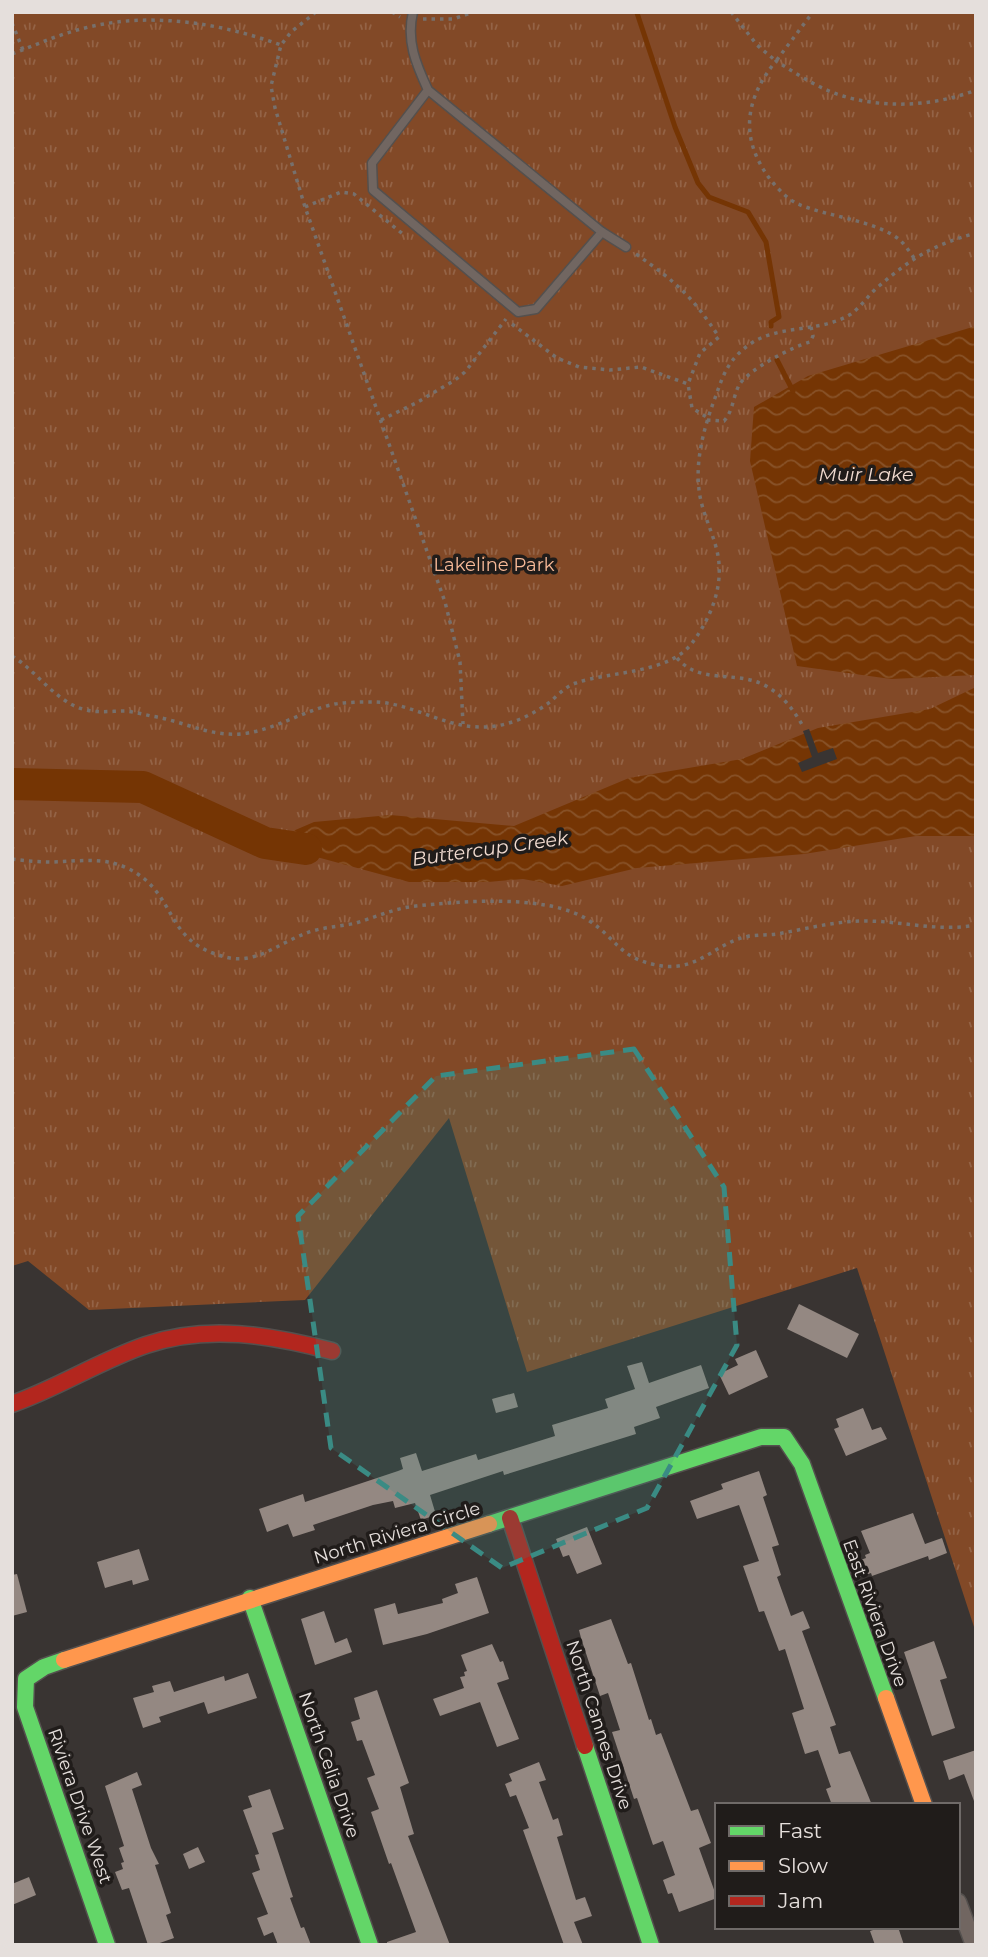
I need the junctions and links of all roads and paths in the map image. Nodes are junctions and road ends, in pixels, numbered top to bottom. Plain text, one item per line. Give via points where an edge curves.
1 (316, 12) edge
2 (392, 12) edge
3 (413, 12) edge
4 (474, 12) edge
5 (732, 12) edge
6 (813, 12) edge
7 (400, 17) dead end
8 (423, 19) dead end
9 (12, 23) edge
10 (13, 31) edge
11 (281, 45) junction
12 (23, 50) junction
13 (12, 54) edge
14 (776, 61) junction
15 (428, 90) junction
16 (976, 90) edge
17 (305, 206) junction
18 (602, 232) junction
19 (976, 233) edge
20 (408, 238) dead end
21 (626, 247) joint
22 (914, 257) junction
23 (811, 327) junction
24 (688, 384) junction
25 (707, 419) junction
26 (380, 420) junction
27 (12, 656) edge
28 (677, 657) junction
29 (463, 724) junction
30 (804, 728) dead end
31 (12, 859) edge
32 (976, 925) edge
33 (332, 1351) dead end
34 (12, 1404) edge
35 (783, 1437) joint
36 (510, 1518) junction
37 (250, 1598) junction
38 (26, 1679) joint
39 (923, 1803) edge
40 (960, 1907) edge
41 (107, 1945) edge
42 (370, 1945) edge
43 (651, 1945) edge
44 (974, 1945) edge

1 - 11 path
2 - 7 path
3 - 15 lane via 409,33 415,63
4 - 8 path via 453,19
5 - 14 path
6 - 14 path
9 - 10 path
10 - 12 path
11 - 12 path via 234,30 180,21 131,21 91,26
11 - 17 path via 271,86
12 - 13 path
14 - 16 path via 844,96 876,102 909,105
14 - 22 path via 760,81 751,106 750,136 760,166 795,203 866,223 900,240
15 - 18 lane
15 - 18 lane via 372,163 373,190 518,312 536,309
17 - 20 path via 341,192 354,194
17 - 26 path
18 - 21 lane
19 - 22 path
21 - 24 path via 676,282 700,307 719,337 700,353
22 - 23 path via 853,313
23 - 25 path via 753,342 735,357
23 - 25 path via 810,342 790,348 743,380 724,421
24 - 25 path via 692,408
24 - 26 path via 640,367 579,367 556,358 505,318 465,372
25 - 28 path via 701,445 701,500 718,555 719,579 709,620
26 - 29 path via 445,602 460,662
27 - 29 path via 83,709 126,711 214,733 268,729 335,704 356,702 415,709
28 - 29 path via 570,684 513,723
28 - 30 path via 686,669 762,684 782,697
31 - 32 path via 111,862 126,867 157,891 188,940 233,959 250,958 304,934 394,909 494,901 570,910 589,920 630,957 680,967 747,936 862,921 951,928
33 - 34 street via 245,1333 191,1335 146,1345
35 - 36 street, North Riviera Circle via 761,1437
35 - 39 street, East Riviera Drive via 802,1464
36 - 37 street, North Riviera Circle
36 - 43 street, North Cannes Drive
37 - 38 street, North Riviera Circle via 44,1667
37 - 42 street, North Celia Drive
38 - 41 street, Riviera Drive West via 25,1707
40 - 44 street

